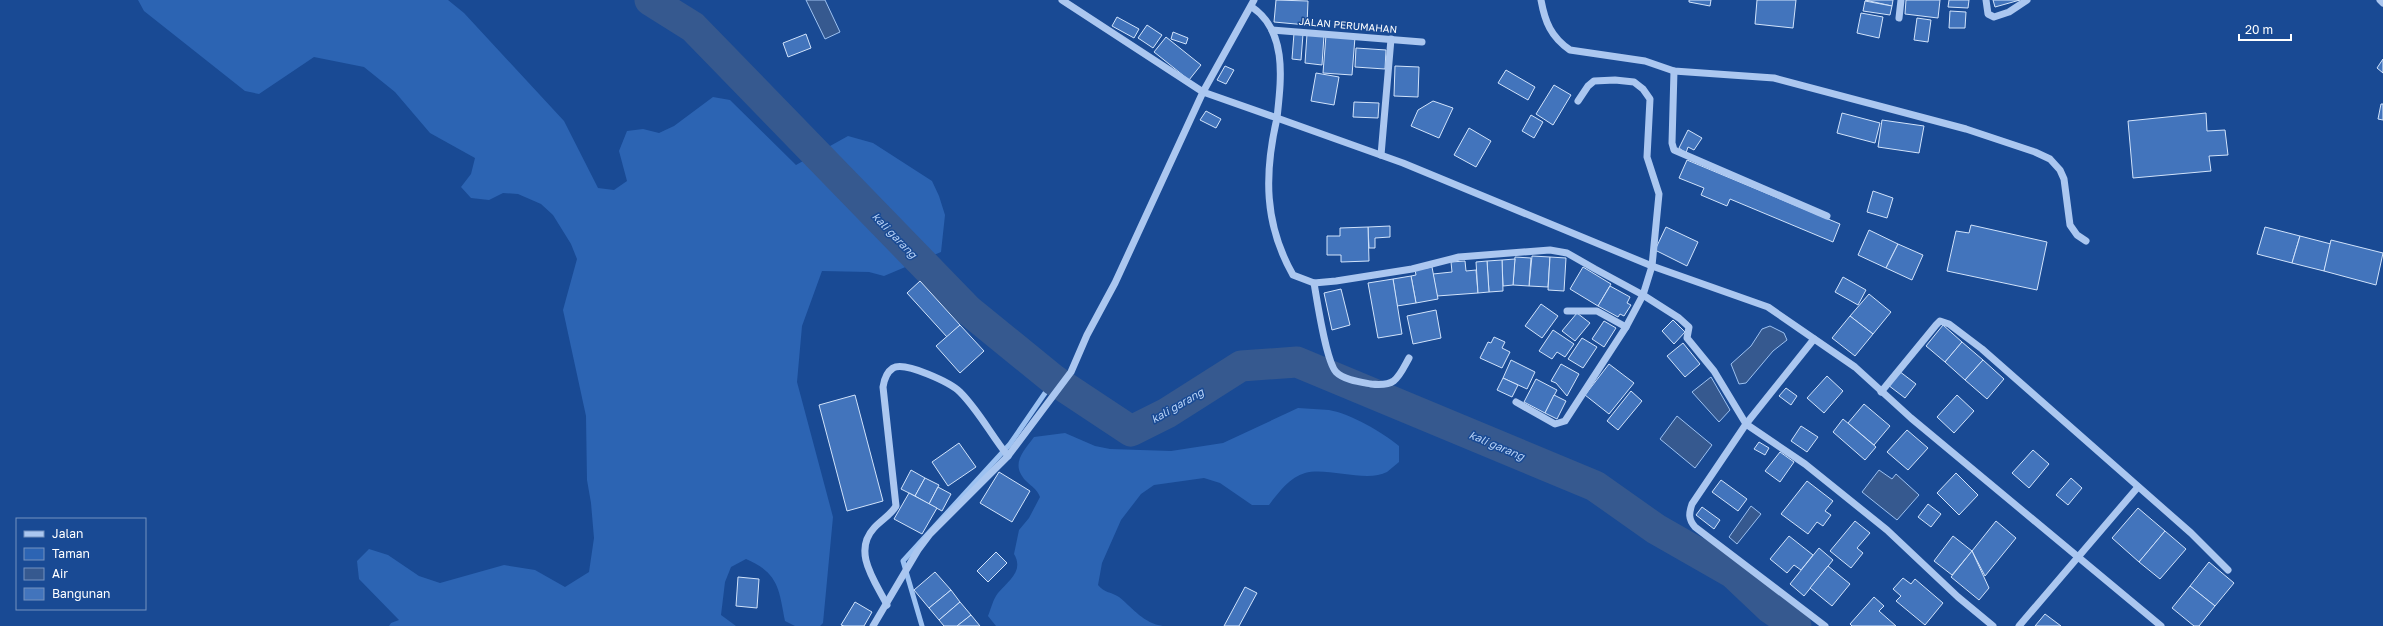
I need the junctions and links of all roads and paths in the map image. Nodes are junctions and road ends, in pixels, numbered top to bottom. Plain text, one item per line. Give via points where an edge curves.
1 (1062, 0) edge
2 (1541, 0) edge
3 (1901, 0) edge
4 (1986, 0) edge
5 (2027, 0) edge
6 (2380, 0) edge
7 (2383, 2) edge
8 (1253, 3) edge
9 (1899, 18) dead end
10 (1272, 30) junction
11 (1391, 39) junction
12 (1422, 42) dead end
13 (1674, 71) junction
14 (1203, 92) junction
15 (1578, 100) dead end
16 (1277, 118) junction
17 (1381, 155) junction
18 (1827, 216) dead end
19 (2086, 241) dead end
20 (1652, 266) junction
21 (1314, 283) junction
22 (1643, 295) junction
23 (1567, 311) dead end
24 (1626, 327) junction
25 (1814, 339) junction
26 (1408, 358) dead end
27 (1881, 392) junction
28 (1516, 402) dead end
29 (1746, 424) junction
30 (1007, 454) junction
31 (2138, 487) junction
32 (2078, 559) junction
33 (2228, 570) dead end
34 (887, 605) junction
35 (873, 626) edge
36 (1825, 626) edge
37 (1993, 626) edge
38 (2019, 626) edge
39 (2161, 626) edge

1 - 14 street
2 - 13 street via 1550,32 1570,50 1645,61
3 - 9 street
4 - 5 street via 1988,14 1994,17 2009,12
6 - 7 street
8 - 10 street via 1269,22
8 - 14 street
10 - 11 street, JALAN PERUMAHAN
10 - 16 street via 1280,60 1281,82
11 - 12 street, JALAN PERUMAHAN
11 - 17 street
13 - 18 street via 1674,150
13 - 19 street via 1774,78 1966,129 2035,152 2050,159 2060,170 2070,225
14 - 16 street
14 - 30 street via 1071,372
15 - 20 street via 1594,81 1615,80 1634,82 1644,89 1650,99 1647,157 1659,194
16 - 17 street
16 - 21 street via 1270,149 1268,176 1275,235 1293,275
17 - 20 street
20 - 22 street
20 - 25 street via 1768,307
21 - 22 street via 1360,278 1459,257 1550,250 1567,253
21 - 26 street via 1330,361 1340,375 1368,384 1388,385 1397,380
22 - 24 street
22 - 29 street via 1689,327 1687,338 1714,371
23 - 24 street via 1597,311
24 - 28 street via 1565,421 1555,424
25 - 27 street via 1855,367
25 - 29 street
27 - 31 street via 1936,325 1940,321 1945,321 1982,349
27 - 32 street
29 - 36 street via 1692,504 1690,522
29 - 37 street via 1805,464 1887,530
30 - 34 street via 930,534
30 - 34 street via 964,397 951,385 904,366 889,371 883,387 896,506 873,528 864,548 868,568
31 - 32 street
31 - 33 street via 2191,533
32 - 38 street
32 - 39 street
34 - 35 street

